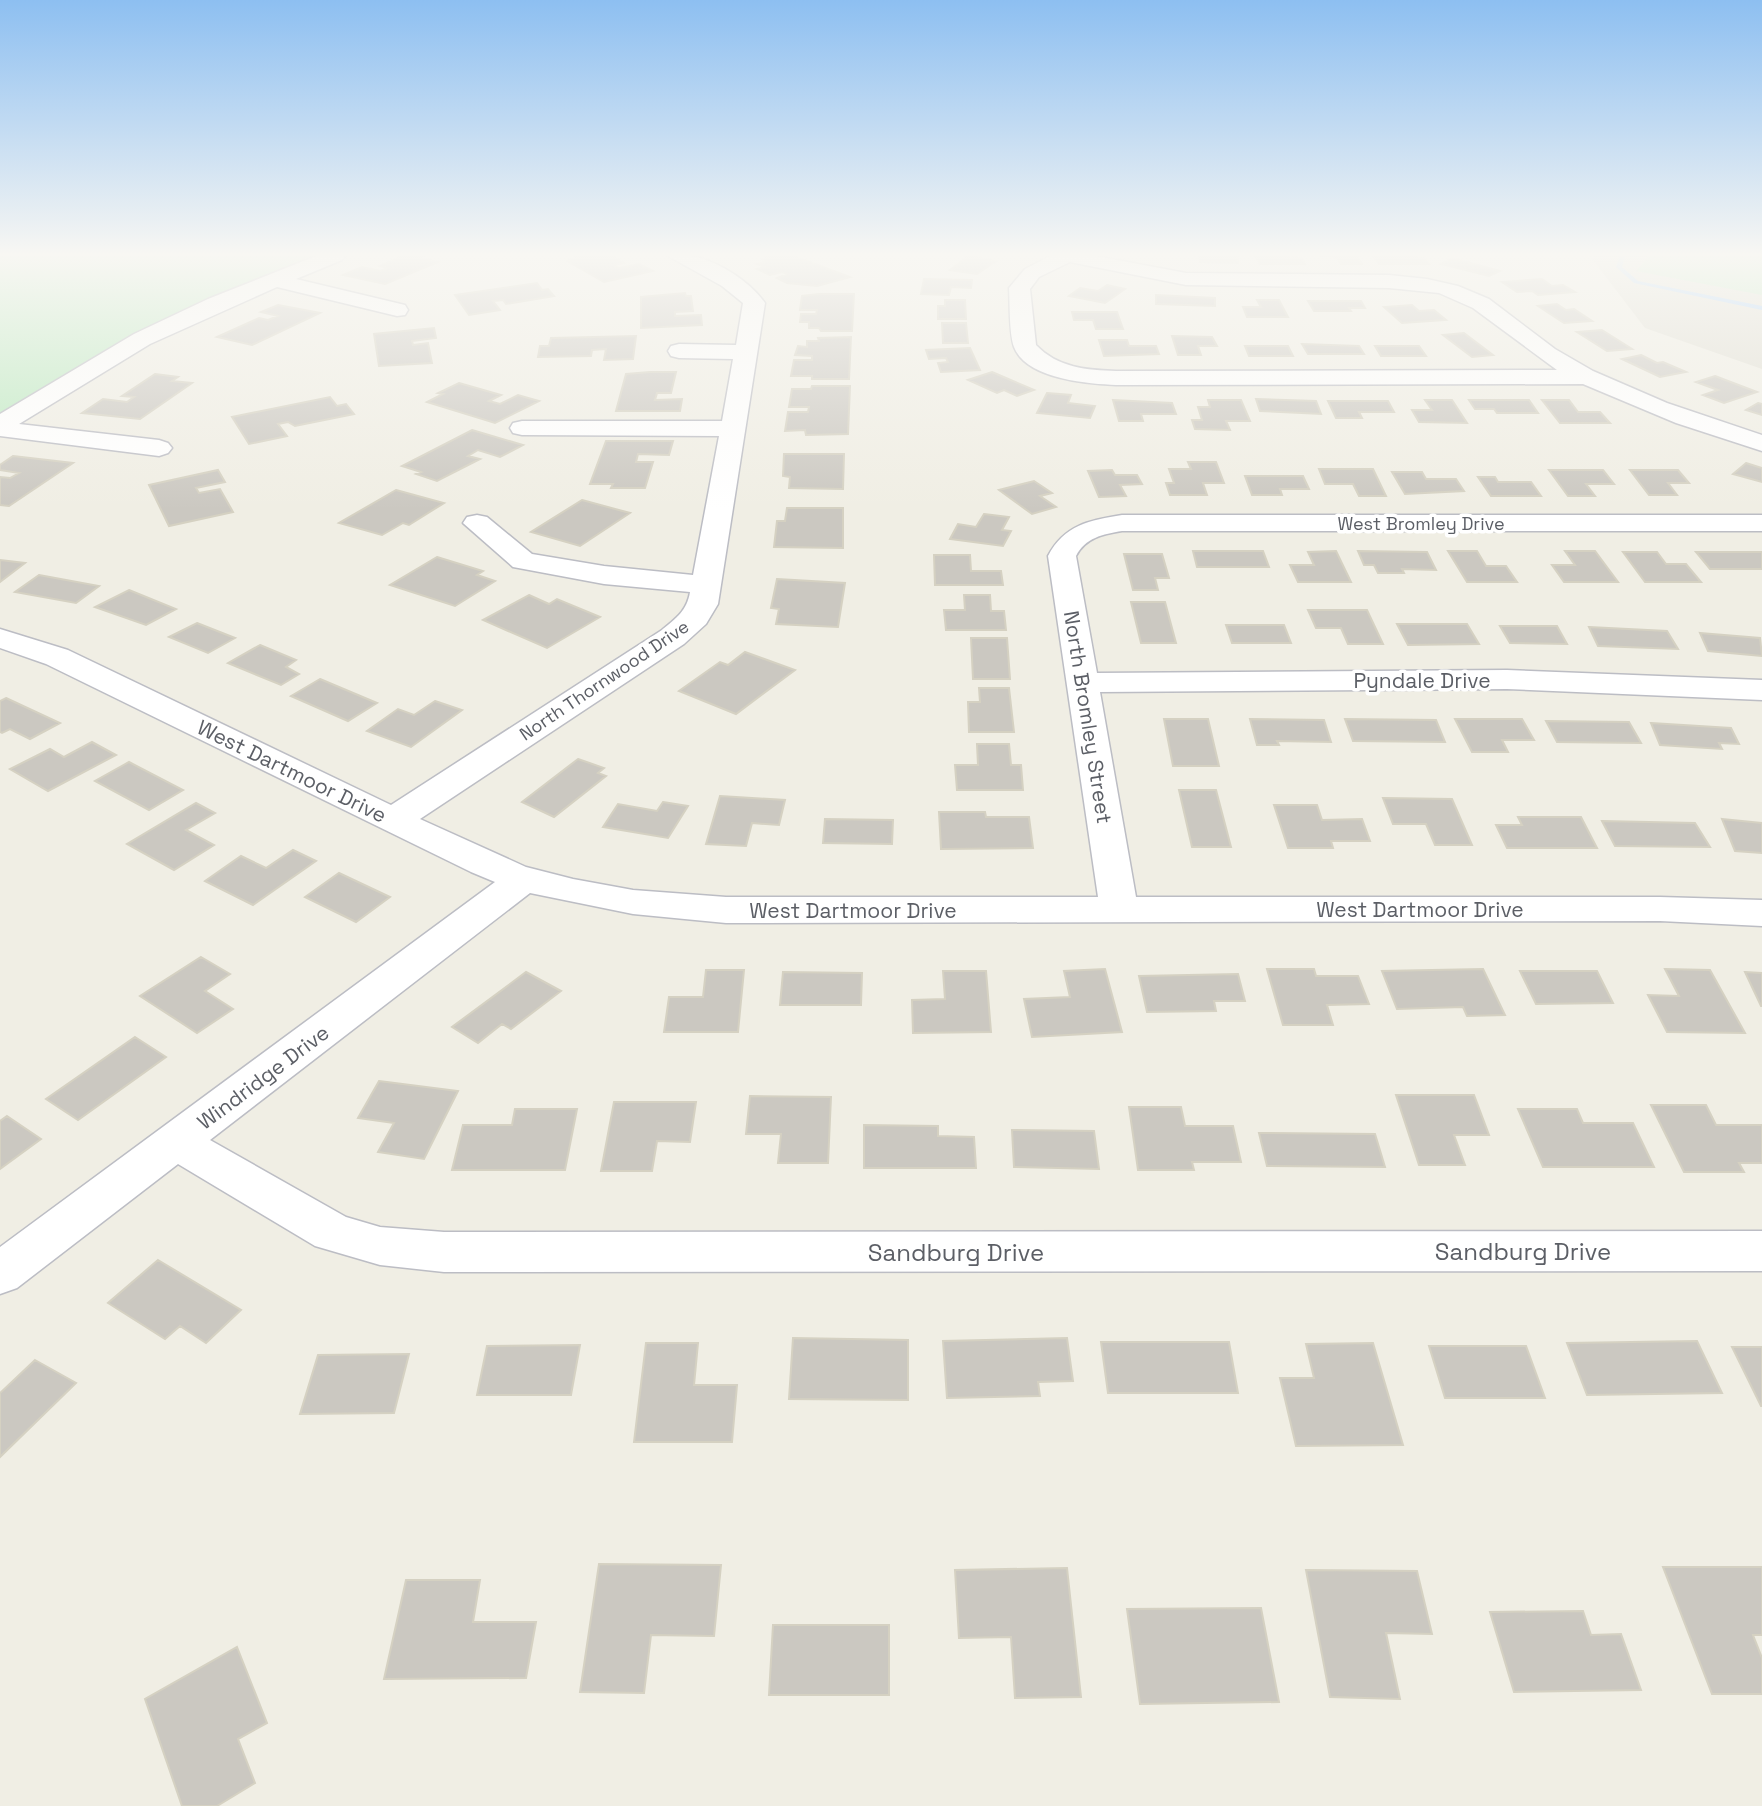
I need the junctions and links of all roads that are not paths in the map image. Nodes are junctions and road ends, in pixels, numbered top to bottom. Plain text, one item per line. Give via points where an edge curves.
1 (140, 340) edge
2 (747, 340) edge
3 (1024, 340) edge
4 (1531, 340) edge
5 (679, 351) dead end
6 (745, 352) junction
7 (1589, 377) junction
8 (0, 427) edge
9 (522, 428) dead end
10 (733, 429) junction
11 (1762, 443) edge
12 (159, 448) dead end
13 (477, 523) dead end
14 (1762, 523) edge
15 (1082, 533) joint
16 (707, 585) junction
17 (0, 638) edge
18 (1082, 683) junction
19 (1762, 690) edge
20 (393, 820) junction
21 (524, 879) junction
22 (1119, 909) junction
23 (1762, 913) edge
24 (177, 1142) junction
25 (1762, 1251) edge
26 (0, 1274) edge

1 - 8 street
2 - 6 street, North Thornwood Drive
3 - 7 street via 1025,347 1044,365 1074,374 1130,378
4 - 7 street
5 - 6 street
6 - 10 street, North Thornwood Drive
7 - 11 street via 1684,417
8 - 12 street
9 - 10 street
10 - 16 street, North Thornwood Drive
13 - 16 street via 523,561
14 - 15 street, West Bromley Drive via 1122,523
15 - 18 street, North Bromley Street via 1068,542 1062,556
16 - 20 street, North Thornwood Drive via 704,604 695,618 673,637
17 - 20 street, West Dartmoor Drive via 57,657
18 - 19 street, Pyndale Drive via 1658,682
18 - 22 street, North Bromley Street
20 - 21 street, West Dartmoor Drive
21 - 22 street, West Dartmoor Drive via 598,898 691,908
21 - 24 street, Windridge Drive
22 - 23 street, West Dartmoor Drive
24 - 25 street, Sandburg Drive via 332,1232 380,1246 444,1252
24 - 26 street, Windridge Drive

